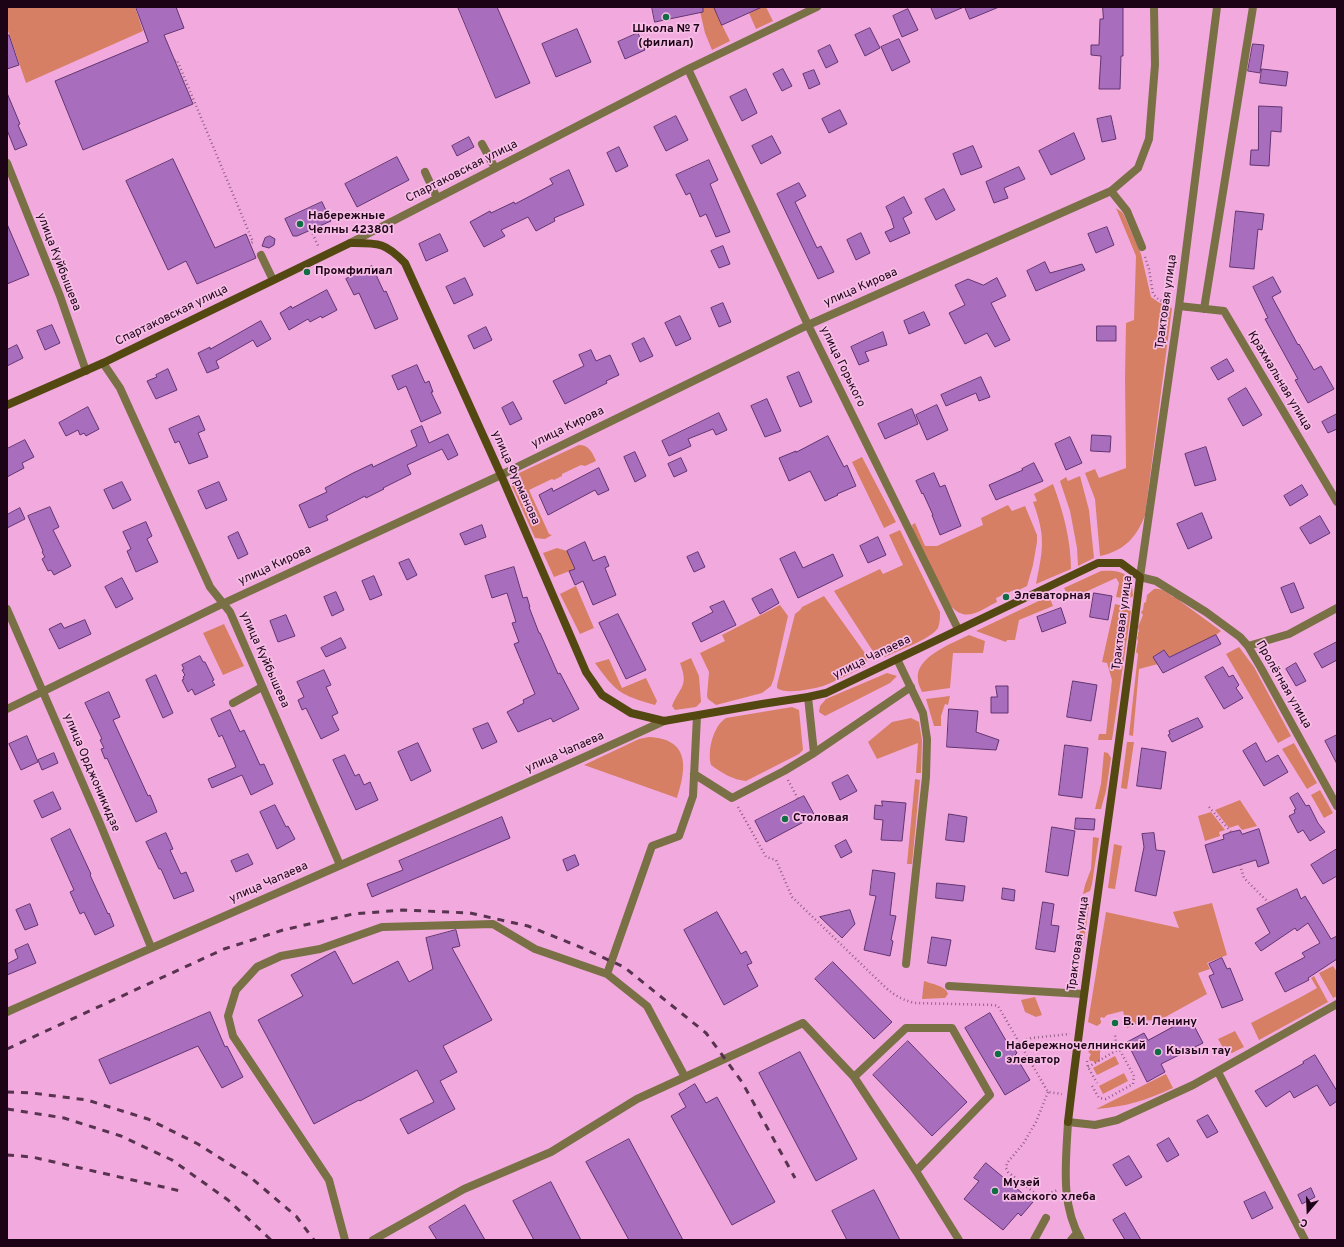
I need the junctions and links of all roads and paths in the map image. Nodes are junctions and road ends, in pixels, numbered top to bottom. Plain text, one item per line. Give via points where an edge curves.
1 (817, 7) edge
2 (1154, 7) edge
3 (1217, 7) edge
4 (1253, 7) edge
5 (176, 61) dead end
6 (688, 69) junction
7 (482, 144) dead end
8 (7, 163) edge
9 (495, 168) junction
10 (425, 172) dead end
11 (1111, 191) junction
12 (437, 198) junction
13 (311, 230) dead end
14 (251, 243) dead end
15 (350, 243) junction
16 (1142, 246) dead end
17 (261, 255) dead end
18 (323, 256) junction
19 (1149, 269) dead end
20 (273, 280) junction
21 (1179, 306) junction
22 (1204, 308) junction
23 (808, 325) junction
24 (103, 363) junction
25 (86, 370) junction
26 (7, 405) edge
27 (501, 475) junction
28 (1337, 502) edge
29 (1140, 577) junction
30 (222, 604) junction
31 (1337, 608) edge
32 (7, 609) edge
33 (958, 630) junction
34 (1248, 646) junction
35 (897, 659) junction
36 (262, 687) junction
37 (911, 687) junction
38 (43, 691) junction
39 (808, 697) junction
40 (233, 703) dead end
41 (7, 709) edge
42 (696, 716) junction
43 (664, 721) junction
44 (814, 753) junction
45 (784, 771) junction
46 (694, 774) junction
47 (732, 798) junction
48 (798, 799) dead end
49 (1337, 806) edge
50 (1209, 807) dead end
51 (1231, 832) dead end
52 (340, 865) junction
53 (1240, 865) dead end
54 (1269, 903) dead end
55 (151, 947) junction
56 (906, 964) dead end
57 (607, 974) junction
58 (949, 986) dead end
59 (1083, 994) junction
60 (1337, 1004) edge
61 (7, 1012) edge
62 (1078, 1032) junction
63 (1115, 1034) dead end
64 (1020, 1043) junction
65 (1118, 1049) junction
66 (1088, 1067) dead end
67 (1218, 1072) junction
68 (685, 1077) junction
69 (854, 1078) junction
70 (1092, 1086) dead end
71 (1048, 1092) junction
72 (1071, 1095) junction
73 (1068, 1122) junction
74 (916, 1171) junction
75 (1066, 1187) junction
76 (1046, 1218) dead end
77 (1079, 1236) edge
78 (345, 1240) edge
79 (373, 1240) edge
80 (959, 1240) edge
81 (1034, 1240) edge
82 (1071, 1240) edge
83 (1305, 1240) edge

1 - 6 street, Спартаковская улица
2 - 11 street, улица Кирова via 1155,65 1149,139 1138,168
3 - 21 street, Трактовая улица
4 - 22 street
5 - 14 path via 253,242
6 - 9 street, Спартаковская улица
6 - 23 street, улица Горького
7 - 9 street
8 - 25 street, улица Куйбышева via 60,296
9 - 12 street, Спартаковская улица
10 - 12 street
11 - 16 street via 1127,211
11 - 23 street, улица Кирова
12 - 15 street, Спартаковская улица
13 - 18 path
15 - 18 street, Спартаковская улица
15 - 27 street, улица Фурманова via 376,243 393,251 405,263
17 - 20 street
18 - 20 street, Спартаковская улица
19 - 21 path via 1154,294 1159,300
20 - 24 street, Спартаковская улица
21 - 22 street, Крахмальная улица
21 - 29 street, Трактовая улица
22 - 28 street, Крахмальная улица via 1224,311
23 - 27 street, улица Кирова
23 - 33 street, улица Горького
24 - 25 street, Спартаковская улица
24 - 30 street, улица Куйбышева via 120,388 210,587
25 - 26 street, Спартаковская улица
27 - 30 street, улица Кирова
27 - 43 street, улица Фурманова via 586,672 602,695 631,713
29 - 33 street, улица Чапаева via 1121,563 1098,563
29 - 34 street, Пролётная улица via 1156,581 1200,608 1240,637
29 - 59 street, Трактовая улица
30 - 36 street, улица Куйбышева via 230,612
30 - 38 street, улица Кирова
31 - 34 street via 1289,634
32 - 38 street, улица Орджоникидзе
33 - 35 street, улица Чапаева
34 - 49 street, Пролётная улица
35 - 37 street
35 - 39 street, улица Чапаева via 826,693
36 - 40 street
36 - 52 street, улица Куйбышева
37 - 44 street
37 - 56 street via 922,712 927,739 926,777
38 - 41 street, улица Кирова
38 - 55 street, улица Орджоникидзе
39 - 42 street, улица Чапаева
39 - 44 street
42 - 43 street, улица Чапаева
42 - 46 street
43 - 52 street, улица Чапаева
44 - 45 street
45 - 47 street
45 - 48 path
46 - 47 street
46 - 57 street via 693,796 679,836 652,846
47 - 64 path via 766,857 776,860 792,897 885,988 904,1001 916,1003 994,1004 998,1006
50 - 51 path
52 - 55 street, улица Чапаева
53 - 54 path via 1244,878
55 - 61 street, улица Чапаева
57 - 68 street via 647,1006
57 - 78 street via 535,950 493,924 382,927 320,950 281,956 257,967 236,990 228,1016 233,1036 329,1180
58 - 59 street
59 - 62 street, Трактовая улица
60 - 67 street
62 - 64 path via 1031,1038
62 - 72 street, Трактовая улица
63 - 65 path
64 - 71 path
65 - 66 path
65 - 70 path via 1134,1076 1133,1084 1106,1099 1099,1098
67 - 73 street via 1117,1120 1095,1125
67 - 83 street
68 - 69 street via 803,1023
68 - 79 street via 638,1100 551,1152 464,1188
69 - 74 street
69 - 74 street via 906,1028 952,1028 990,1095
71 - 72 path
71 - 75 path via 1036,1122 1006,1168 1036,1194 1044,1195
72 - 73 street, Трактовая улица
73 - 75 street, Трактовая улица
74 - 80 street
75 - 77 street, Трактовая улица via 1070,1214
76 - 81 street
77 - 82 street

